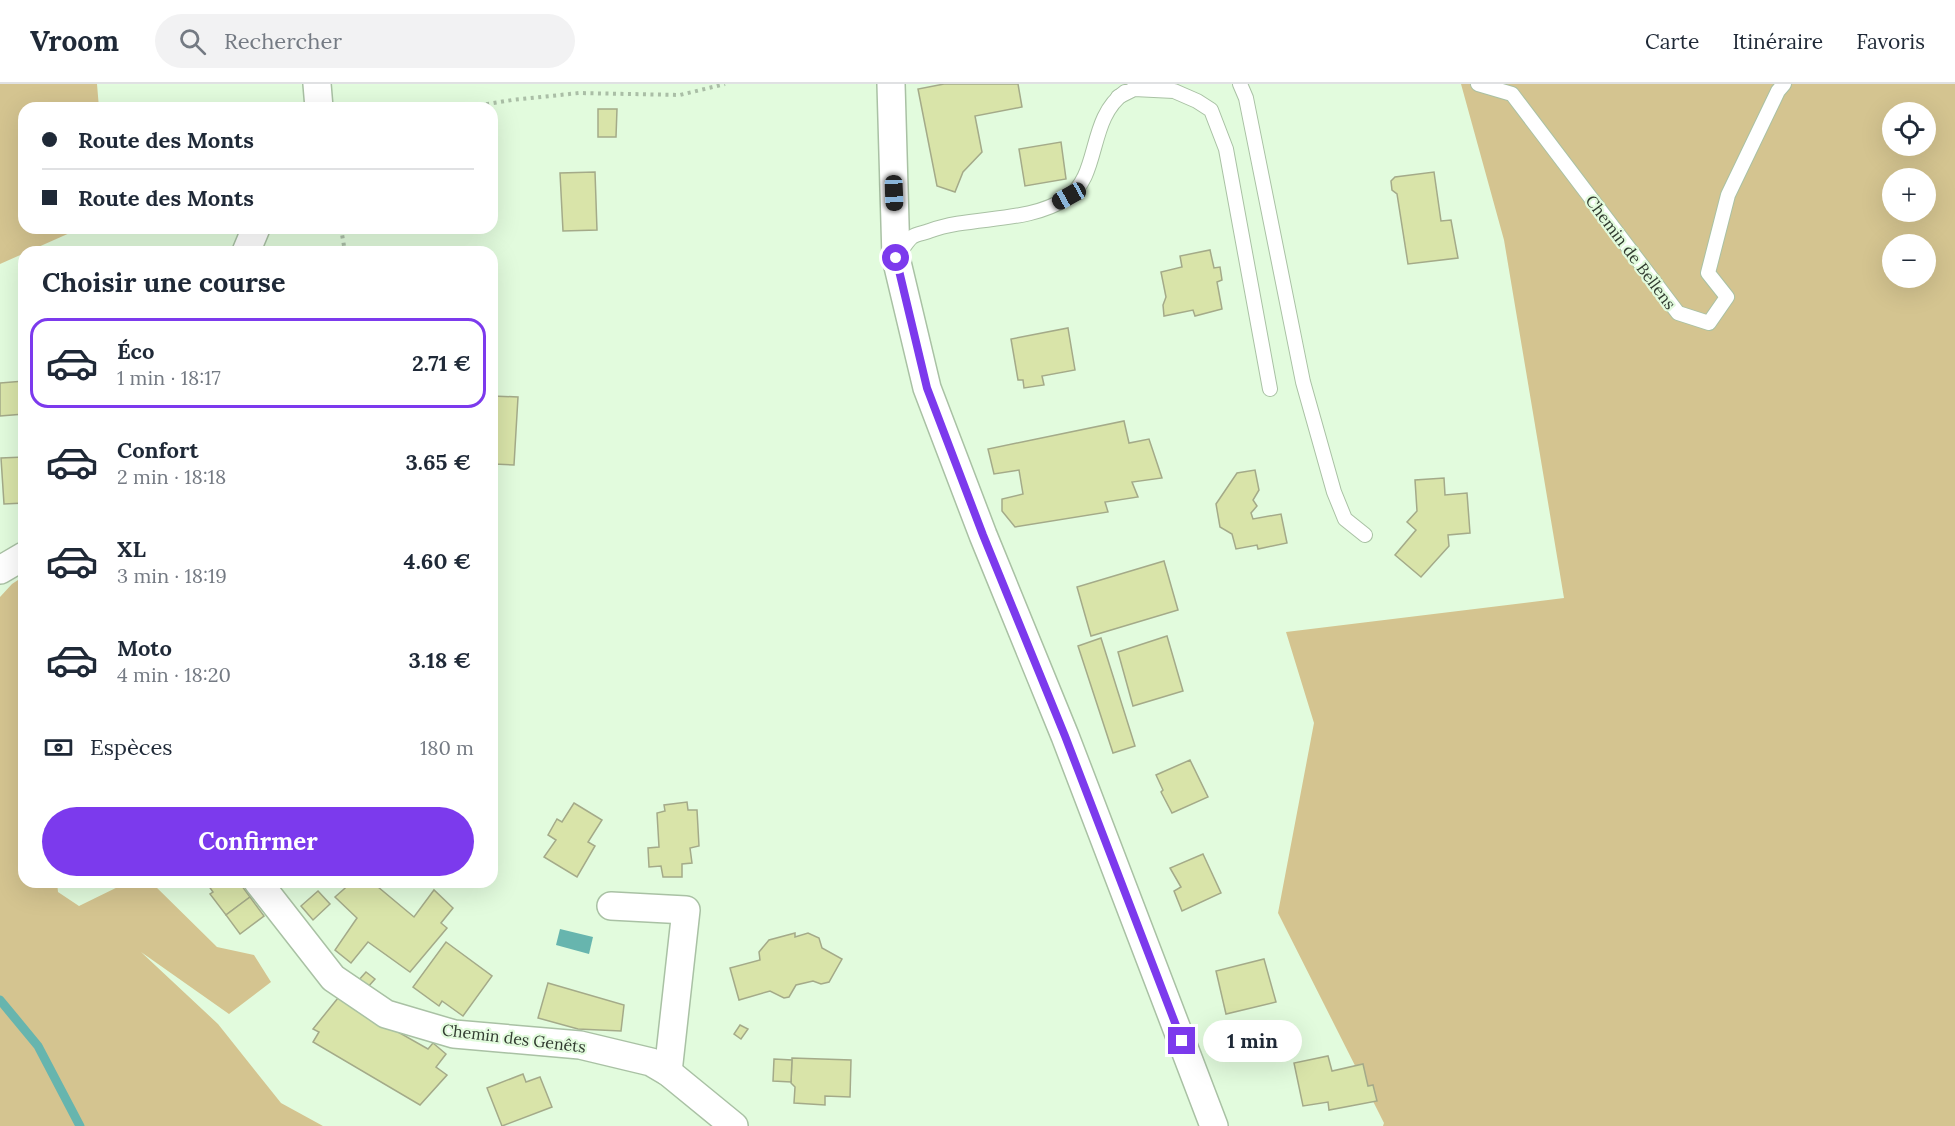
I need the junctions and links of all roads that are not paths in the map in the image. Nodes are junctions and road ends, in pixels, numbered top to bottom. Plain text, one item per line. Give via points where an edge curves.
1 (317, 84) edge
2 (891, 84) edge
3 (1136, 84) edge
4 (1240, 84) edge
5 (1478, 84) edge
6 (1784, 84) edge
7 (1118, 97) junction
8 (318, 102) edge
9 (896, 258) junction
10 (1270, 389) dead end
11 (1365, 535) dead end
12 (18, 560) edge
13 (0, 570) edge
14 (263, 888) edge
15 (611, 906) dead end
16 (668, 1072) junction
17 (734, 1126) edge
18 (1214, 1126) edge

1 - 8 street
2 - 9 street
3 - 7 lane
4 - 11 lane via 1306,393 1345,519
5 - 6 lane, Chemin de Bellens via 1512,94 1678,314 1709,323 1727,297 1708,273 1728,195
7 - 9 lane via 1102,118 1083,181 1069,196 1050,207 946,225 912,237
7 - 10 lane via 1134,89 1174,91 1211,110 1226,149
9 - 18 street via 927,388
12 - 13 street
14 - 16 street, Chemin des Genêts via 333,978 386,1014 454,1034 580,1046 651,1062
15 - 16 street via 686,910
16 - 17 street, Chemin des Genêts

